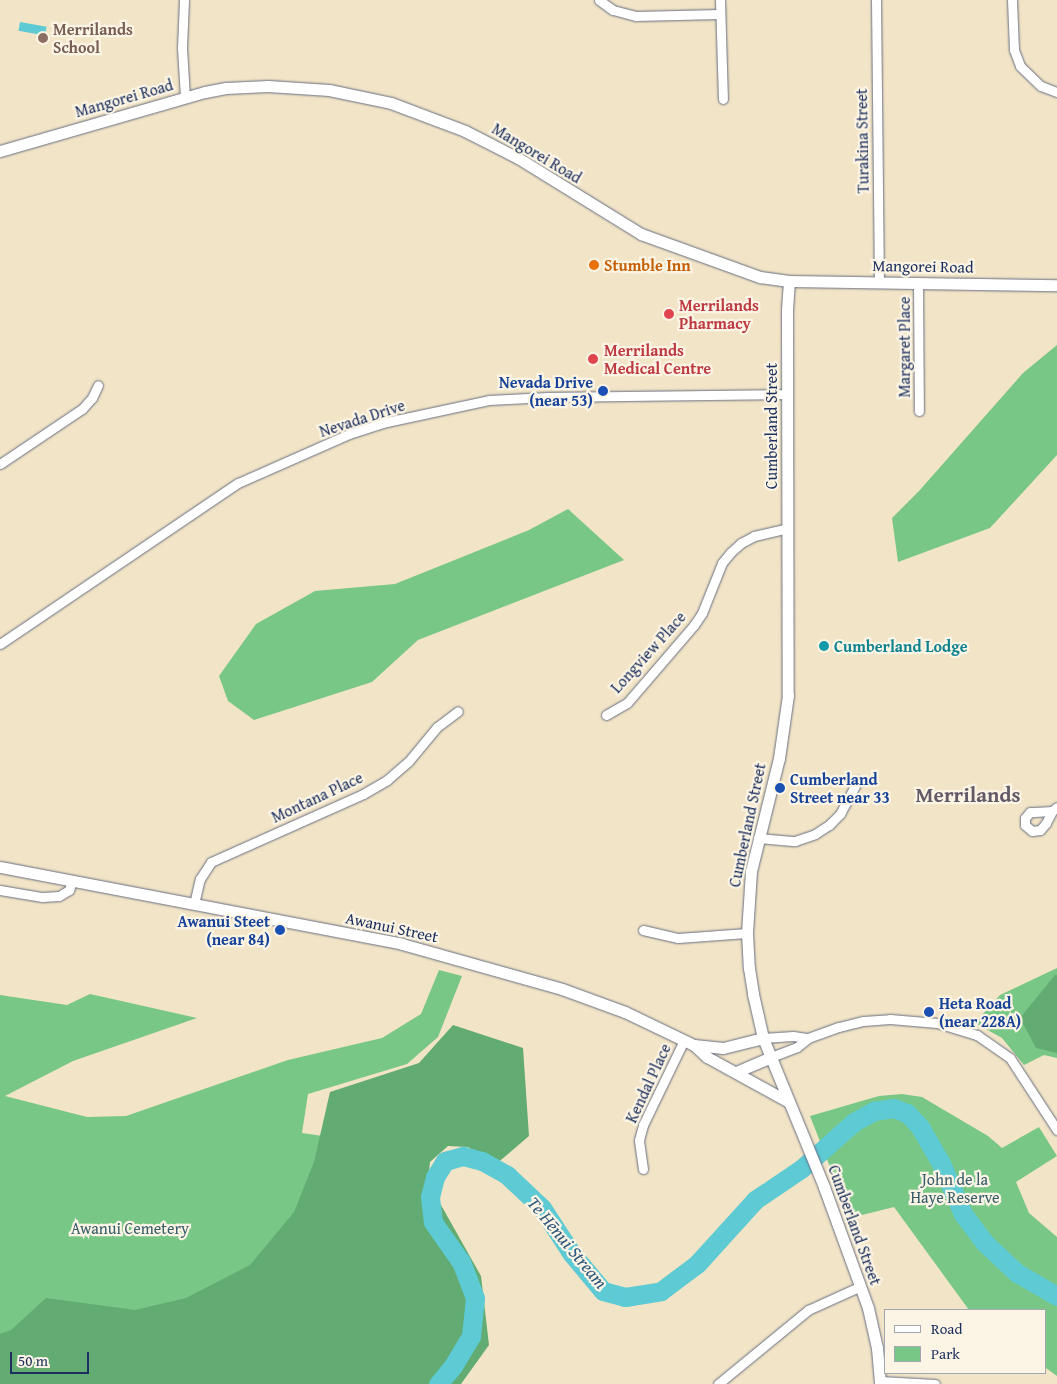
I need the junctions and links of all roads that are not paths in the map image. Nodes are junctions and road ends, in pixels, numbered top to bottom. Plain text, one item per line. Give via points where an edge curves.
1 (184, 0) edge
2 (599, 0) edge
3 (720, 0) edge
4 (876, 0) edge
5 (1012, 0) edge
6 (720, 14) junction
7 (1057, 92) edge
8 (185, 97) junction
9 (723, 99) dead end
10 (0, 151) edge
11 (789, 281) junction
12 (879, 281) junction
13 (918, 282) junction
14 (1057, 285) edge
15 (98, 384) dead end
16 (788, 394) junction
17 (919, 412) dead end
18 (0, 464) edge
19 (788, 528) junction
20 (0, 644) edge
21 (458, 711) dead end
22 (606, 715) dead end
23 (858, 780) dead end
24 (758, 838) junction
25 (0, 867) edge
26 (72, 881) junction
27 (0, 890) edge
28 (194, 904) junction
29 (643, 930) dead end
30 (747, 933) junction
31 (763, 1038) junction
32 (808, 1038) junction
33 (689, 1042) junction
34 (771, 1057) junction
35 (736, 1072) junction
36 (790, 1102) junction
37 (1057, 1130) edge
38 (643, 1169) dead end
39 (860, 1286) junction
40 (880, 1382) edge
41 (718, 1384) edge
42 (935, 1384) edge

1 - 8 street via 182,68
2 - 6 street via 613,10 636,16
3 - 6 street
4 - 12 street, Turakina Street
5 - 7 street via 1014,50 1020,66 1041,86
6 - 9 street
8 - 10 main road, Mangorei Road
8 - 11 main road, Mangorei Road via 226,88 268,86 329,90 391,103 500,148 641,234 760,277
11 - 12 main road, Mangorei Road
11 - 16 main road, Cumberland Street
12 - 13 main road, Mangorei Road
13 - 14 main road, Mangorei Road
13 - 17 street, Margaret Place
15 - 18 street via 82,409
16 - 19 main road, Cumberland Street
16 - 20 street, Nevada Drive via 489,400 374,426 238,483
19 - 22 street, Longview Place via 754,536 731,552 722,563 694,625 627,702
19 - 24 main road, Cumberland Street via 788,695 778,758
21 - 28 street, Montana Place via 437,727 408,762 387,780 363,794 211,862 200,879
23 - 24 street via 840,814 816,834 795,841
24 - 30 main road, Cumberland Street via 748,894
25 - 26 main road, Awanui Street
26 - 27 street via 69,890 59,896 42,897
26 - 28 main road, Awanui Street
28 - 33 main road, Awanui Street via 429,950 595,1000
29 - 30 street via 678,938
30 - 31 main road, Cumberland Street via 753,994
31 - 32 street
31 - 33 main road, Awanui Street via 723,1048
31 - 34 main road, Cumberland Street
32 - 34 street via 797,1047
32 - 37 street via 863,1021 890,1019 937,1023 977,1036 1010,1058
33 - 35 main road, Awanui Street
33 - 38 street, Kendal Place via 643,1124 639,1140
34 - 35 main road
34 - 36 main road, Cumberland Street
35 - 36 main road, Awanui Street
36 - 39 main road, Cumberland Street
39 - 40 main road, Cumberland Street via 874,1332
39 - 41 street via 808,1310
40 - 42 street

